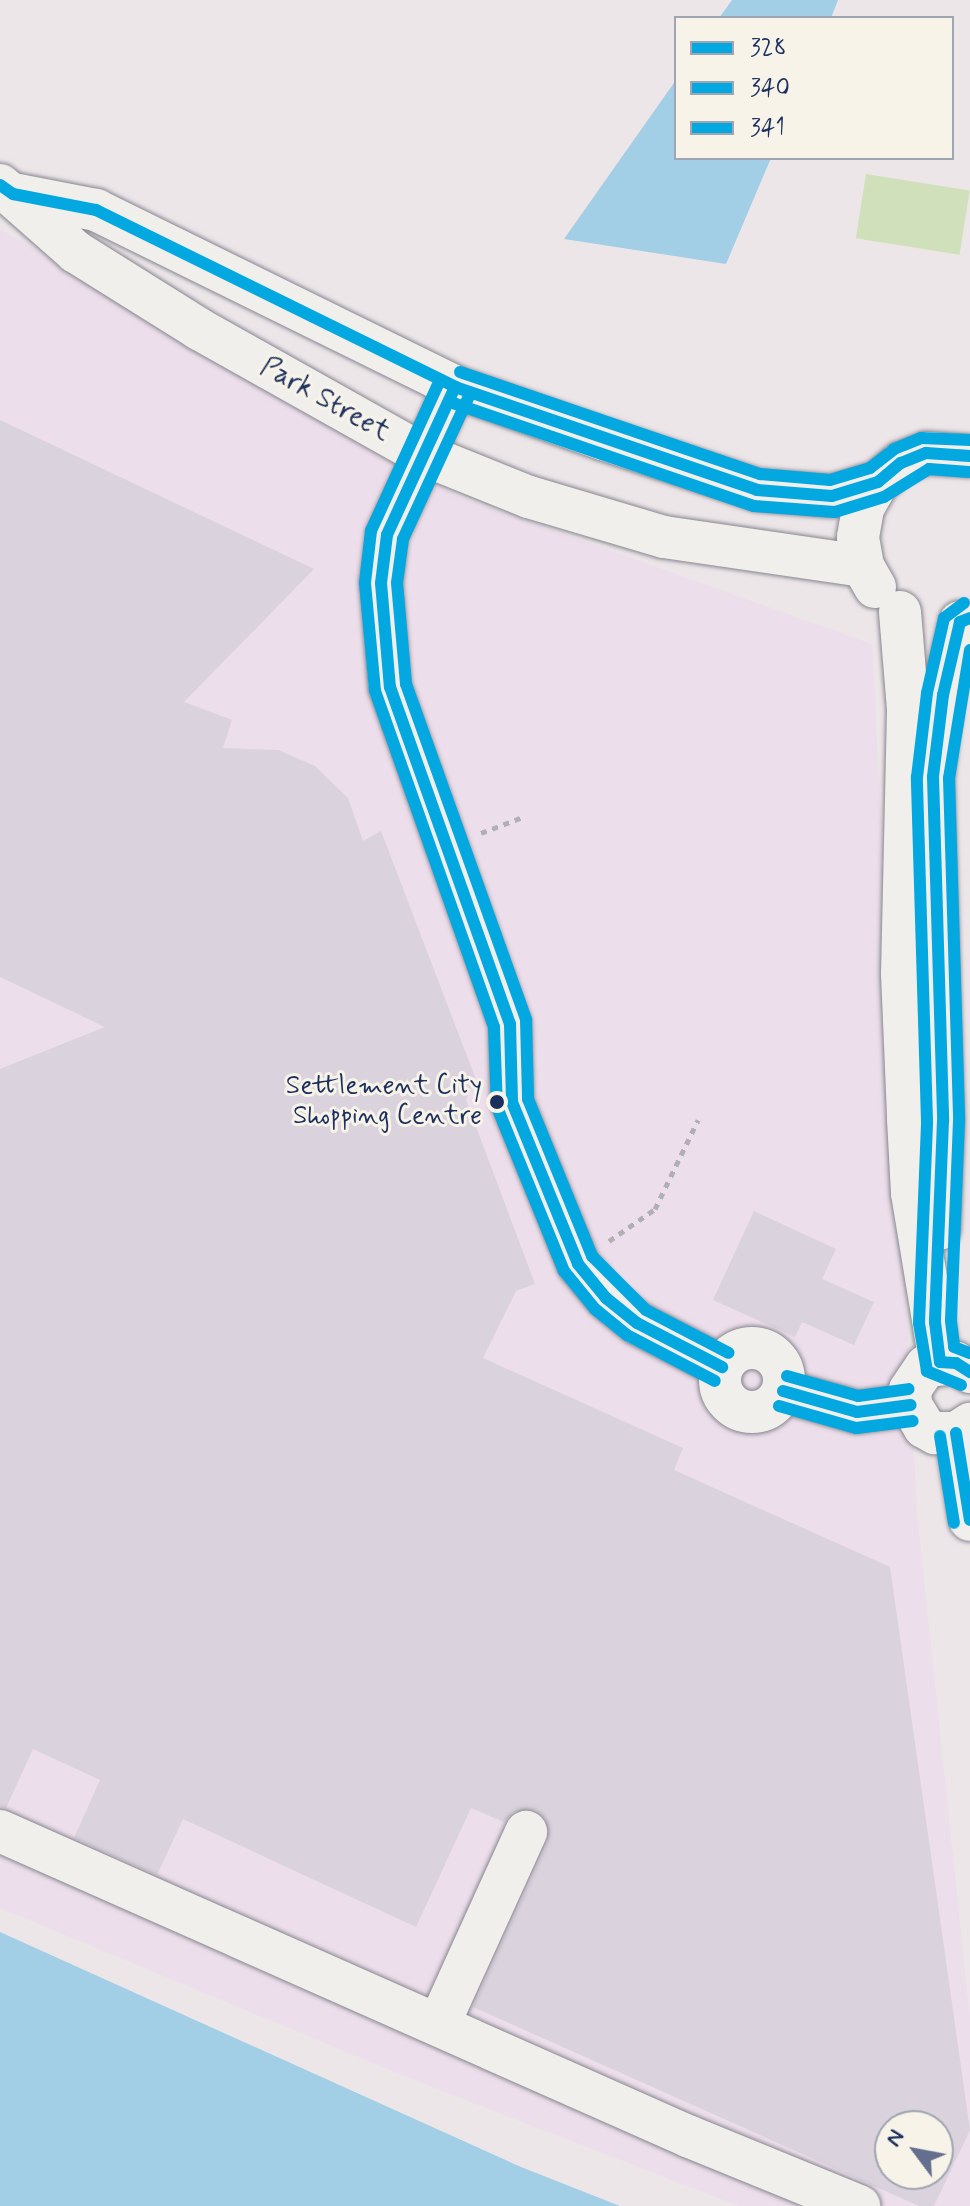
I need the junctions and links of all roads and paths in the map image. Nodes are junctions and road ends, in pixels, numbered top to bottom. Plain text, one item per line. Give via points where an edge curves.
1 (6, 189) edge
2 (455, 387) junction
3 (422, 454) junction
4 (970, 456) edge
5 (878, 482) junction
6 (863, 566) junction
7 (900, 612) junction
8 (965, 620) edge
9 (955, 1064) edge
10 (698, 1120) dead end
11 (578, 1264) junction
12 (948, 1352) edge
13 (911, 1405) junction
14 (963, 1429) edge
15 (970, 1520) edge
16 (0, 1831) edge
17 (526, 1832) dead end
18 (439, 2024) junction
19 (859, 2206) edge

1 - 2 street, Park Street via 96,210
1 - 3 street, Park Street via 76,252 199,329
2 - 3 street
2 - 5 street, Park Street via 757,490 832,496
3 - 6 street, Park Street via 529,497 664,537
3 - 11 street via 387,535 381,583 390,687 510,1024 512,1102
4 - 5 street via 926,453 901,463
5 - 6 street via 863,508 858,537
6 - 7 street via 878,592
7 - 8 street via 930,625
7 - 12 street via 908,710 902,973 912,1193
8 - 9 street via 943,695 933,777
9 - 12 street
10 - 11 path via 655,1209
11 - 13 street via 606,1298 637,1323 722,1367 721,1390 735,1408 757,1412 783,1391 857,1412
12 - 13 street via 916,1378
13 - 14 street via 924,1427 935,1433
14 - 15 street
16 - 18 street
17 - 18 street
18 - 19 street

